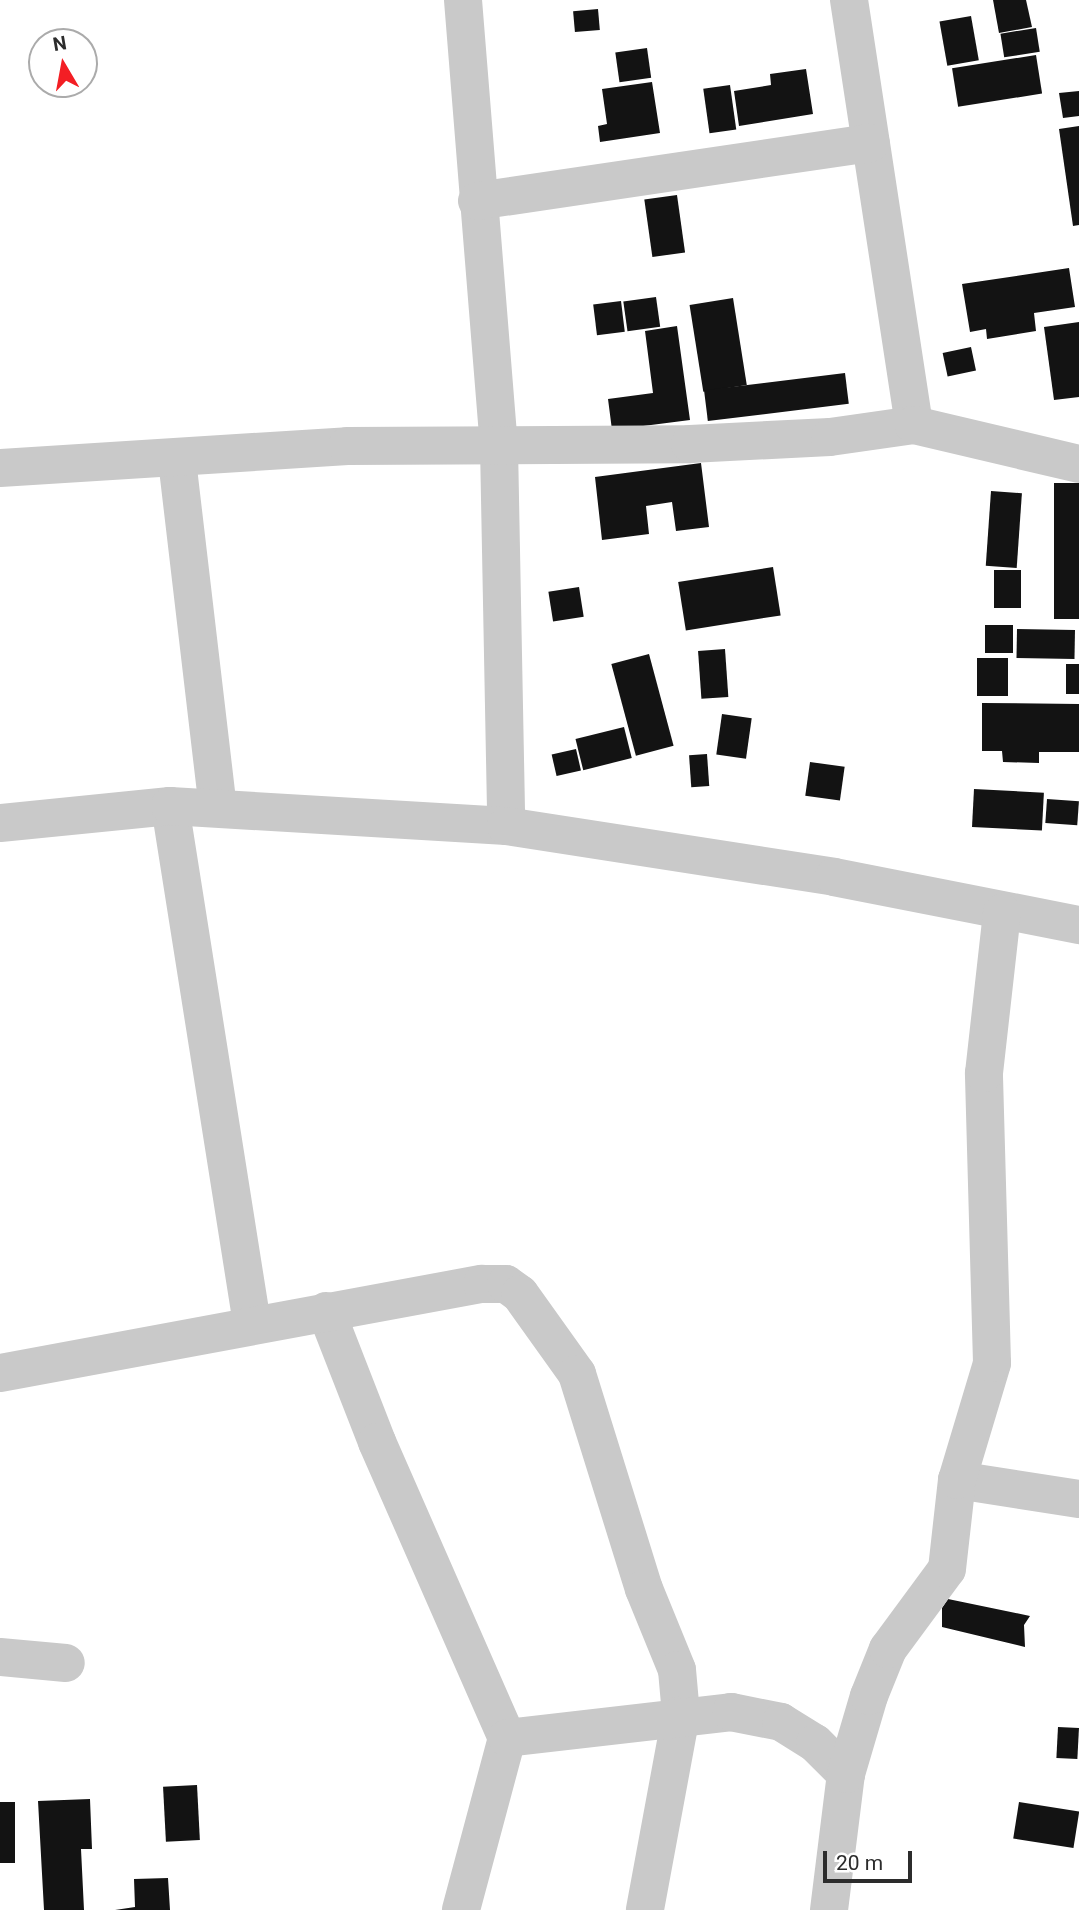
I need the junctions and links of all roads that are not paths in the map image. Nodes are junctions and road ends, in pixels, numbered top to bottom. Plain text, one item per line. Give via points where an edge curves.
1 (463, 0) edge
2 (849, 0) edge
3 (871, 143) junction
4 (477, 201) junction
5 (914, 425) junction
6 (499, 446) junction
7 (177, 460) junction
8 (1079, 464) edge
9 (0, 468) edge
10 (170, 806) junction
11 (218, 807) junction
12 (0, 823) edge
13 (506, 826) junction
14 (1002, 913) junction
15 (1079, 925) edge
16 (326, 1311) junction
17 (252, 1324) junction
18 (0, 1373) edge
19 (957, 1480) junction
20 (1079, 1499) edge
21 (0, 1657) edge
22 (66, 1662) dead end
23 (681, 1715) junction
24 (507, 1738) junction
25 (846, 1774) junction
26 (461, 1910) edge
27 (645, 1910) edge
28 (830, 1910) edge

1 - 4 street
2 - 3 street
3 - 4 street
3 - 5 street
4 - 6 street
5 - 6 street via 816,438
5 - 8 street
6 - 7 street via 347,446
6 - 13 street
7 - 9 street
7 - 11 street
10 - 11 street
10 - 12 street
10 - 17 street
11 - 13 street
13 - 14 street via 834,877
14 - 15 street
14 - 19 street via 984,1073 992,1363
16 - 17 street
16 - 23 street via 482,1284 506,1284 520,1294 577,1374 632,1553 677,1670
16 - 24 street via 377,1442
17 - 18 street
19 - 20 street
19 - 25 street via 947,1569 888,1649
21 - 22 street
23 - 24 street
23 - 25 street via 732,1712 781,1722 815,1743
23 - 27 street
24 - 26 street
25 - 28 street

